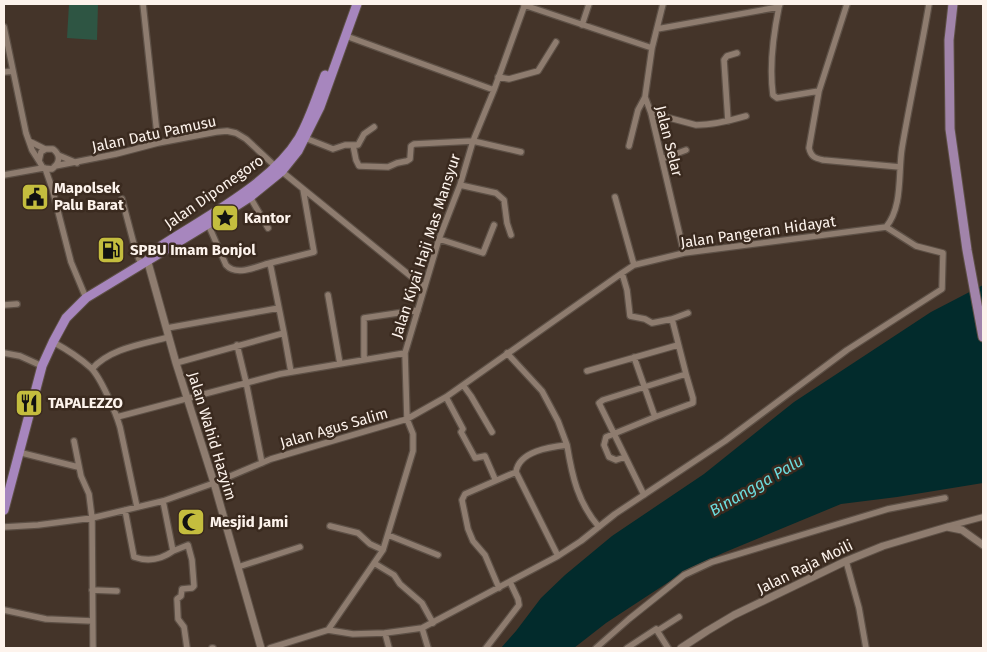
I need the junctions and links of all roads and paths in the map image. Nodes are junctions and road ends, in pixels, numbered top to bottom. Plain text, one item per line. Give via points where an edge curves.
1 (142, 4) edge
2 (352, 4) edge
3 (357, 4) edge
4 (589, 4) edge
5 (663, 4) edge
6 (847, 4) edge
7 (929, 4) edge
8 (953, 4) edge
9 (525, 5) edge
10 (780, 5) edge
11 (582, 25) junction
12 (4, 27) edge
13 (657, 29) junction
14 (346, 36) junction
15 (556, 42) dead end
16 (652, 48) junction
17 (737, 52) dead end
18 (13, 71) junction
19 (4, 72) edge
20 (498, 77) junction
21 (494, 90) junction
22 (820, 91) junction
23 (645, 98) junction
24 (651, 113) junction
25 (746, 116) dead end
26 (728, 121) junction
27 (374, 128) dead end
28 (305, 138) junction
29 (29, 141) junction
30 (473, 141) junction
31 (158, 143) junction
32 (353, 145) junction
33 (629, 146) dead end
34 (45, 149) junction
35 (686, 150) dead end
36 (520, 152) dead end
37 (58, 155) junction
38 (662, 159) junction
39 (39, 161) junction
40 (77, 163) junction
41 (54, 167) junction
42 (900, 167) junction
43 (44, 168) junction
44 (279, 168) junction
45 (24, 172) junction
46 (4, 175) edge
47 (460, 185) junction
48 (52, 188) junction
49 (304, 189) junction
50 (250, 197) junction
51 (615, 197) dead end
52 (122, 199) dead end
53 (208, 224) junction
54 (494, 225) dead end
55 (886, 227) junction
56 (268, 228) dead end
57 (511, 234) dead end
58 (439, 239) junction
59 (684, 254) junction
60 (147, 260) junction
61 (270, 263) junction
62 (634, 266) junction
63 (622, 273) junction
64 (424, 287) junction
65 (328, 296) dead end
66 (86, 298) junction
67 (17, 304) dead end
68 (4, 305) edge
69 (279, 308) junction
70 (418, 310) junction
71 (688, 313) dead end
72 (672, 319) junction
73 (166, 328) junction
74 (284, 333) junction
75 (169, 337) junction
76 (983, 337) edge
77 (53, 342) junction
78 (237, 345) junction
79 (678, 345) junction
80 (4, 352) edge
81 (405, 353) junction
82 (507, 353) junction
83 (634, 357) junction
84 (364, 360) junction
85 (176, 363) junction
86 (340, 364) junction
87 (42, 366) junction
88 (92, 369) junction
89 (587, 371) dead end
90 (291, 372) junction
91 (686, 374) junction
92 (246, 382) junction
93 (463, 385) junction
94 (644, 387) junction
95 (188, 398) junction
96 (446, 398) junction
97 (118, 417) junction
98 (655, 417) junction
99 (407, 419) junction
100 (492, 432) dead end
101 (613, 433) junction
102 (74, 441) dead end
103 (567, 445) junction
104 (18, 452) junction
105 (625, 457) junction
106 (262, 463) junction
107 (78, 467) junction
108 (516, 472) junction
109 (495, 479) junction
110 (214, 484) junction
111 (644, 495) junction
112 (945, 498) dead end
113 (163, 502) junction
114 (137, 507) junction
115 (4, 510) edge
116 (125, 510) junction
117 (983, 517) edge
118 (92, 518) junction
119 (330, 526) dead end
120 (599, 526) junction
121 (4, 527) edge
122 (947, 527) junction
123 (388, 537) junction
124 (983, 545) edge
125 (300, 547) dead end
126 (383, 549) junction
127 (173, 551) junction
128 (438, 555) dead end
129 (558, 556) junction
130 (846, 561) junction
131 (374, 563) junction
132 (238, 567) junction
133 (510, 582) junction
134 (499, 588) junction
135 (92, 590) junction
136 (117, 591) dead end
137 (4, 610) edge
138 (679, 617) dead end
139 (92, 622) junction
140 (433, 623) junction
141 (422, 628) junction
142 (328, 630) junction
143 (657, 631) junction
144 (385, 633) junction
145 (93, 648) edge
146 (187, 648) edge
147 (260, 648) edge
148 (270, 648) edge
149 (389, 648) edge
150 (428, 648) edge
151 (486, 648) edge
152 (596, 648) edge
153 (627, 648) edge
154 (668, 648) edge
155 (681, 648) edge
156 (866, 648) edge

1 - 31 street
2 - 44 highway, Jalan Diponegoro via 306,124
3 - 14 highway, Jalan Diponegoro
4 - 11 street
5 - 13 street, Jalan Selar
6 - 22 street
7 - 42 street
8 - 76 main road via 949,40 950,128
9 - 11 street
9 - 20 street, Jalan Kiyai Haji Mas Mansyur
10 - 13 street
10 - 22 street via 772,53 773,95 777,98
11 - 16 street
12 - 18 street
13 - 16 street, Jalan Selar
14 - 21 street
14 - 28 highway, Jalan Diponegoro
15 - 20 street via 538,71 509,79
16 - 23 street, Jalan Selar
17 - 26 street via 724,60
18 - 19 street
18 - 29 street
20 - 21 street, Jalan Kiyai Haji Mas Mansyur
21 - 30 street, Jalan Kiyai Haji Mas Mansyur
22 - 42 street via 810,154 823,160
23 - 24 street, Jalan Selar
23 - 33 street via 638,110
24 - 26 street via 696,125
24 - 38 street, Jalan Selar
25 - 26 street
27 - 32 street via 364,134 358,145
28 - 32 street via 329,149
28 - 44 highway, Jalan Diponegoro via 298,151
29 - 34 street
29 - 39 street
30 - 32 street via 414,144 409,160 381,168 359,166
30 - 36 street
30 - 47 street, Jalan Kiyai Haji Mas Mansyur
31 - 40 street, Jalan Datu Pamusu
31 - 44 street, Jalan Datu Pamusu via 227,131 246,139
34 - 37 street via 53,149
34 - 39 street
35 - 38 street
37 - 40 street
37 - 41 street
38 - 59 street, Jalan Selar
39 - 43 street
39 - 45 street
40 - 41 street, Jalan Datu Pamusu
41 - 43 street
41 - 48 street
42 - 55 street via 894,214
43 - 45 street
43 - 48 street
44 - 49 street, Jalan Datu Pamusu
44 - 50 highway, Jalan Diponegoro
44 - 60 highway, Jalan Diponegoro via 161,246
45 - 46 street
47 - 57 street via 502,197
47 - 58 street, Jalan Kiyai Haji Mas Mansyur
48 - 66 street via 71,262
49 - 61 street via 314,252
49 - 64 street, Jalan Datu Pamusu
50 - 53 highway, Jalan Diponegoro
50 - 56 street
51 - 62 street
52 - 60 street via 136,252
53 - 60 highway, Jalan Diponegoro
53 - 61 street via 229,268 237,271
54 - 58 street via 483,253
55 - 59 street, Jalan Pangeran Hidayat
55 - 111 street via 916,246 943,253 942,289 847,350 725,441
58 - 64 street, Jalan Kiyai Haji Mas Mansyur
59 - 62 street, Jalan Pangeran Hidayat
60 - 66 highway
60 - 73 street, Jalan Wahid Hazyim
61 - 69 street
62 - 63 street, Jalan Agus Salim
63 - 72 street via 630,316 650,323
63 - 82 street, Jalan Agus Salim
64 - 70 street, Jalan Kiyai Haji Mas Mansyur
65 - 86 street
66 - 77 highway via 66,318
67 - 68 street
69 - 73 street
69 - 74 street
70 - 81 street, Jalan Kiyai Haji Mas Mansyur
70 - 84 street via 364,318
71 - 72 street
72 - 79 street
73 - 75 street, Jalan Wahid Hazyim
74 - 78 street
74 - 90 street
75 - 85 street, Jalan Wahid Hazyim
75 - 88 street via 111,355
77 - 87 highway
77 - 88 street
78 - 85 street
78 - 92 street
79 - 83 street
79 - 91 street
80 - 87 street
81 - 84 street
81 - 99 street, Jalan Kiyai Haji Mas Mansyur
82 - 93 street, Jalan Agus Salim
82 - 103 street via 542,391
83 - 89 street
83 - 94 street
84 - 86 street
85 - 95 street, Jalan Wahid Hazyim
86 - 90 street
87 - 104 highway
88 - 97 street
90 - 92 street
91 - 94 street
91 - 98 street via 693,403
92 - 95 street
92 - 106 street
93 - 96 street, Jalan Agus Salim
93 - 100 street
94 - 98 street
94 - 101 street via 600,402
95 - 97 street
95 - 110 street, Jalan Wahid Hazyim
96 - 99 street, Jalan Agus Salim
96 - 109 street via 475,458 485,456
97 - 114 street
98 - 101 street
99 - 106 street, Jalan Agus Salim
99 - 123 street, Jalan Kiyai Haji Mas Mansyur via 413,434 412,450
101 - 105 street
101 - 105 street via 605,440 607,454 614,460
102 - 107 street
103 - 108 street via 543,449 523,458
103 - 120 street via 573,480 582,503
104 - 107 street
104 - 115 highway
105 - 111 street
106 - 110 street, Jalan Agus Salim
107 - 118 street via 89,494
108 - 109 street
108 - 129 street
109 - 134 street via 465,494 462,500 473,541 485,555
110 - 113 street, Jalan Agus Salim
110 - 132 street, Jalan Wahid Hazyim
111 - 120 street
112 - 152 street via 879,511 712,562 684,575
113 - 114 street, Jalan Agus Salim
113 - 127 street
114 - 116 street, Jalan Agus Salim
116 - 118 street, Jalan Agus Salim
116 - 127 street via 134,557 160,559
117 - 122 street
118 - 121 street, Jalan Agus Salim
118 - 135 street
119 - 126 street via 358,533 370,544
120 - 129 street
122 - 124 street via 962,530
122 - 130 street, Jalan Raja Moili
123 - 126 street, Jalan Kiyai Haji Mas Mansyur
123 - 128 street
125 - 132 street
126 - 131 street, Jalan Kiyai Haji Mas Mansyur
127 - 146 street via 188,545 192,557 194,586 182,589 177,599 178,619 184,627
129 - 133 street
130 - 155 street, Jalan Raja Moili via 720,623
130 - 156 street
131 - 140 street via 394,575 422,603
131 - 142 street, Jalan Kiyai Haji Mas Mansyur
132 - 147 street, Jalan Wahid Hazyim
133 - 134 street
133 - 151 street via 519,605
134 - 140 street
135 - 136 street
135 - 139 street
137 - 139 street via 46,619
138 - 143 street
139 - 145 street
140 - 141 street
141 - 144 street
141 - 150 street
142 - 144 street via 353,634
142 - 148 street
143 - 153 street
143 - 154 street
144 - 149 street

